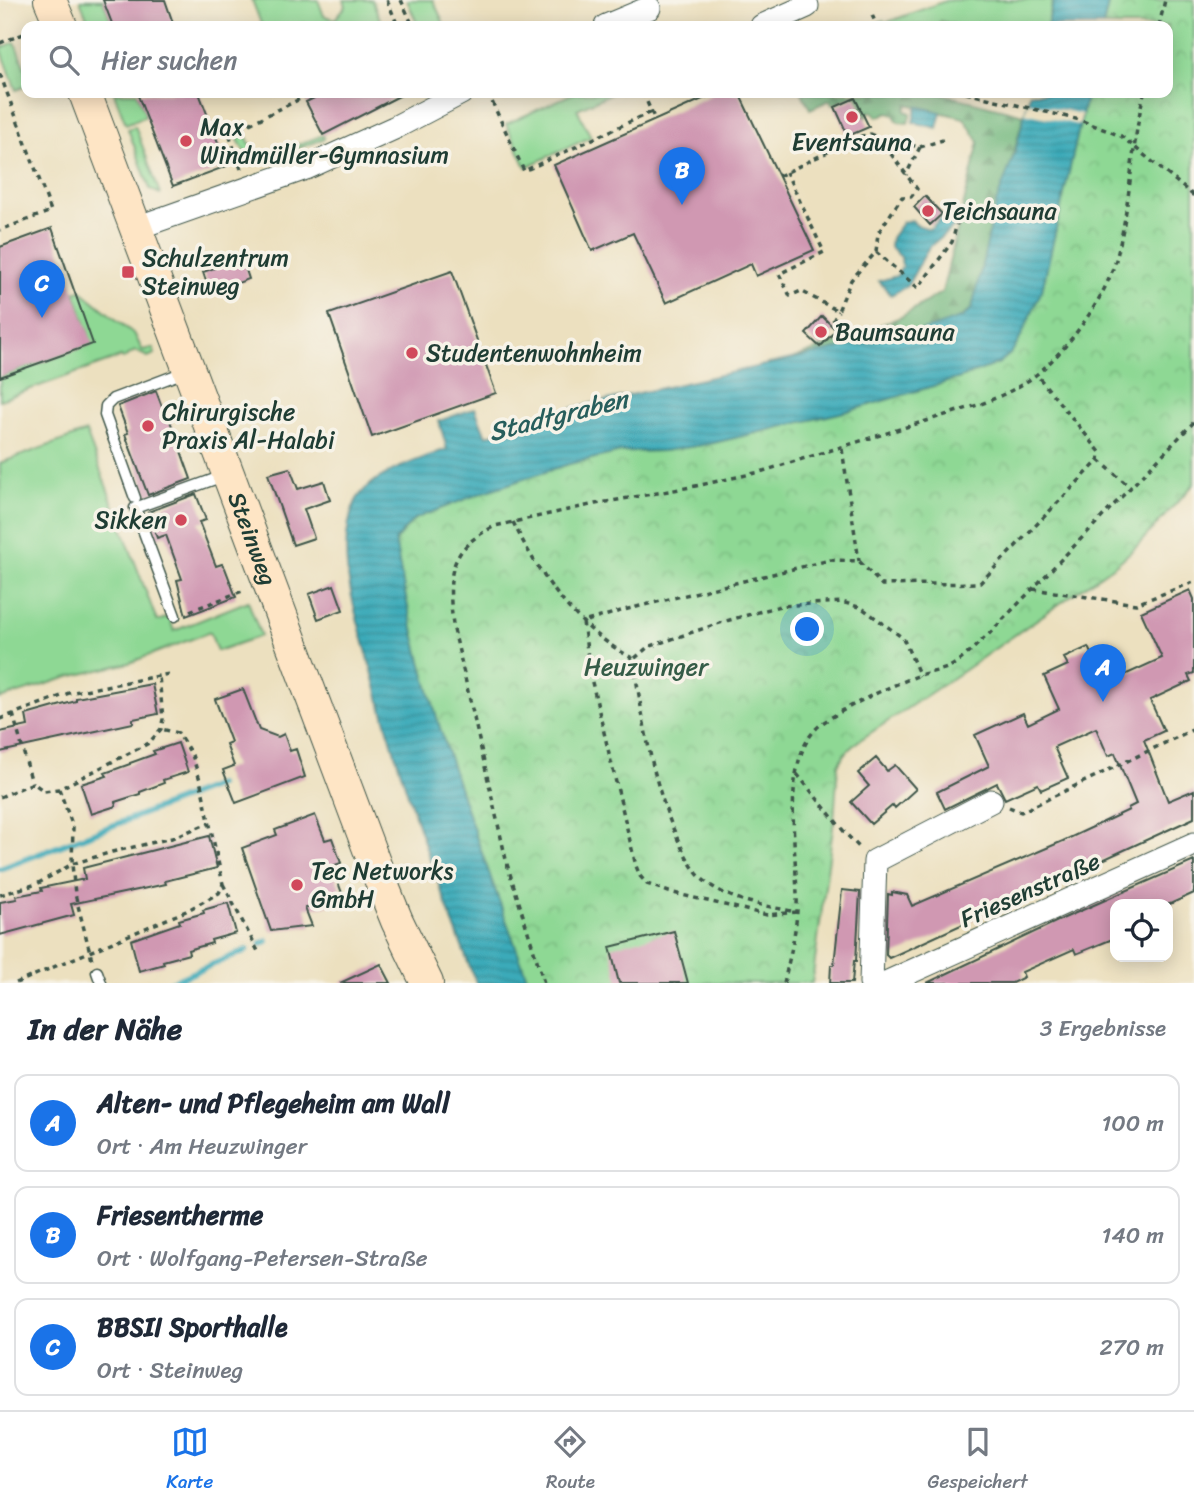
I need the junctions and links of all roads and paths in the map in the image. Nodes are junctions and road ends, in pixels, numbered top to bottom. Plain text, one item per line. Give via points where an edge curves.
1 (50, 0) edge
2 (387, 0) edge
3 (401, 0) edge
4 (805, 0) edge
5 (1165, 0) edge
6 (650, 11) edge
7 (872, 15) dead end
8 (59, 21) edge
9 (396, 21) edge
10 (411, 21) edge
11 (621, 21) edge
12 (773, 21) edge
13 (875, 21) edge
14 (1161, 21) edge
15 (21, 35) edge
16 (0, 43) edge
17 (0, 74) edge
18 (87, 98) edge
19 (302, 98) edge
20 (451, 98) edge
21 (490, 98) edge
22 (645, 98) edge
23 (986, 98) edge
24 (1143, 98) edge
25 (651, 112) junction
26 (655, 120) dead end
27 (879, 138) junction
28 (943, 140) dead end
29 (1133, 145) junction
30 (920, 147) junction
31 (786, 172) junction
32 (906, 175) junction
33 (779, 176) dead end
34 (248, 188) junction
35 (1194, 196) edge
36 (950, 206) dead end
37 (136, 228) junction
38 (0, 230) edge
39 (876, 252) junction
40 (838, 311) junction
41 (833, 321) dead end
42 (189, 370) junction
43 (1036, 374) junction
44 (1194, 422) edge
45 (842, 448) junction
46 (1099, 460) junction
47 (229, 474) junction
48 (1131, 488) junction
49 (135, 498) dead end
50 (513, 522) junction
51 (859, 561) junction
52 (269, 582) junction
53 (1194, 582) edge
54 (1033, 589) junction
55 (175, 616) joint
56 (583, 622) junction
57 (634, 659) junction
58 (169, 674) dead end
59 (159, 676) junction
60 (920, 676) junction
61 (13, 714) junction
62 (0, 719) edge
63 (161, 729) junction
64 (1194, 729) edge
65 (796, 773) junction
66 (33, 783) junction
67 (59, 789) junction
68 (0, 797) edge
69 (991, 801) joint
70 (209, 823) junction
71 (1194, 844) edge
72 (875, 861) junction
73 (72, 864) junction
74 (223, 884) junction
75 (0, 895) edge
76 (797, 912) junction
77 (88, 950) junction
78 (260, 955) dead end
79 (97, 972) dead end
80 (16, 983) edge
81 (102, 983) edge
82 (427, 983) edge
83 (544, 983) edge
84 (784, 983) edge
85 (871, 983) edge
86 (886, 983) edge

1 - 8 street
2 - 9 path
3 - 10 path
4 - 12 street via 807,6
5 - 14 path
6 - 11 street
7 - 13 path
15 - 16 path
17 - 38 path via 51,211
18 - 37 street, Steinweg
19 - 34 path via 229,134
20 - 34 street via 351,150
21 - 25 path via 524,171
22 - 25 path
23 - 29 path via 1080,120
24 - 29 path
25 - 26 path
27 - 30 path
27 - 31 path via 870,134 858,137
27 - 32 path
28 - 30 path
29 - 35 path
29 - 43 path via 1122,236 1108,282 1074,334
30 - 32 path
31 - 33 path
31 - 40 path via 824,252 779,274 790,296 801,291
32 - 39 path via 917,189 911,197 902,198 878,233
34 - 37 street
36 - 39 path via 960,212 952,242 918,288
37 - 42 street, Steinweg
39 - 40 path via 851,280
40 - 41 path
42 - 47 street, Steinweg
42 - 49 lane via 113,399 106,406 105,415
43 - 45 path via 981,404
43 - 46 path via 1100,453
44 - 48 path
45 - 50 path via 749,475
45 - 51 path
46 - 48 path
46 - 51 path via 980,583 882,585
47 - 52 street, Steinweg
47 - 55 lane via 135,509
48 - 54 path
50 - 56 path via 529,555 566,607
50 - 83 path via 495,526 467,544 452,565 449,590 494,811
51 - 56 path via 830,559
52 - 55 path
52 - 82 street, Steinweg via 394,914
53 - 54 path via 1136,604
54 - 60 path via 950,666
56 - 57 path via 610,647
56 - 76 path via 591,678 640,876 647,884 669,892 767,915
57 - 60 path via 648,647 736,618 780,606 842,602 862,608 903,638
57 - 76 path via 659,794 692,866 719,890 749,903
58 - 59 path
59 - 61 path via 69,692
59 - 63 path
60 - 65 path via 823,723 810,735
61 - 62 path
61 - 66 path
63 - 67 path via 149,743
63 - 70 path via 178,733 192,755
64 - 69 path via 1021,812
65 - 72 path via 846,834
65 - 76 path
66 - 67 path via 44,791
66 - 68 path
67 - 73 path via 73,830
69 - 72 street
70 - 73 path via 172,838
70 - 74 path
71 - 86 street, Friesenstraße
72 - 85 street
73 - 75 path via 37,884
73 - 77 path
74 - 77 path via 219,892 186,911
74 - 78 path
76 - 84 path
77 - 80 path
79 - 81 lane

